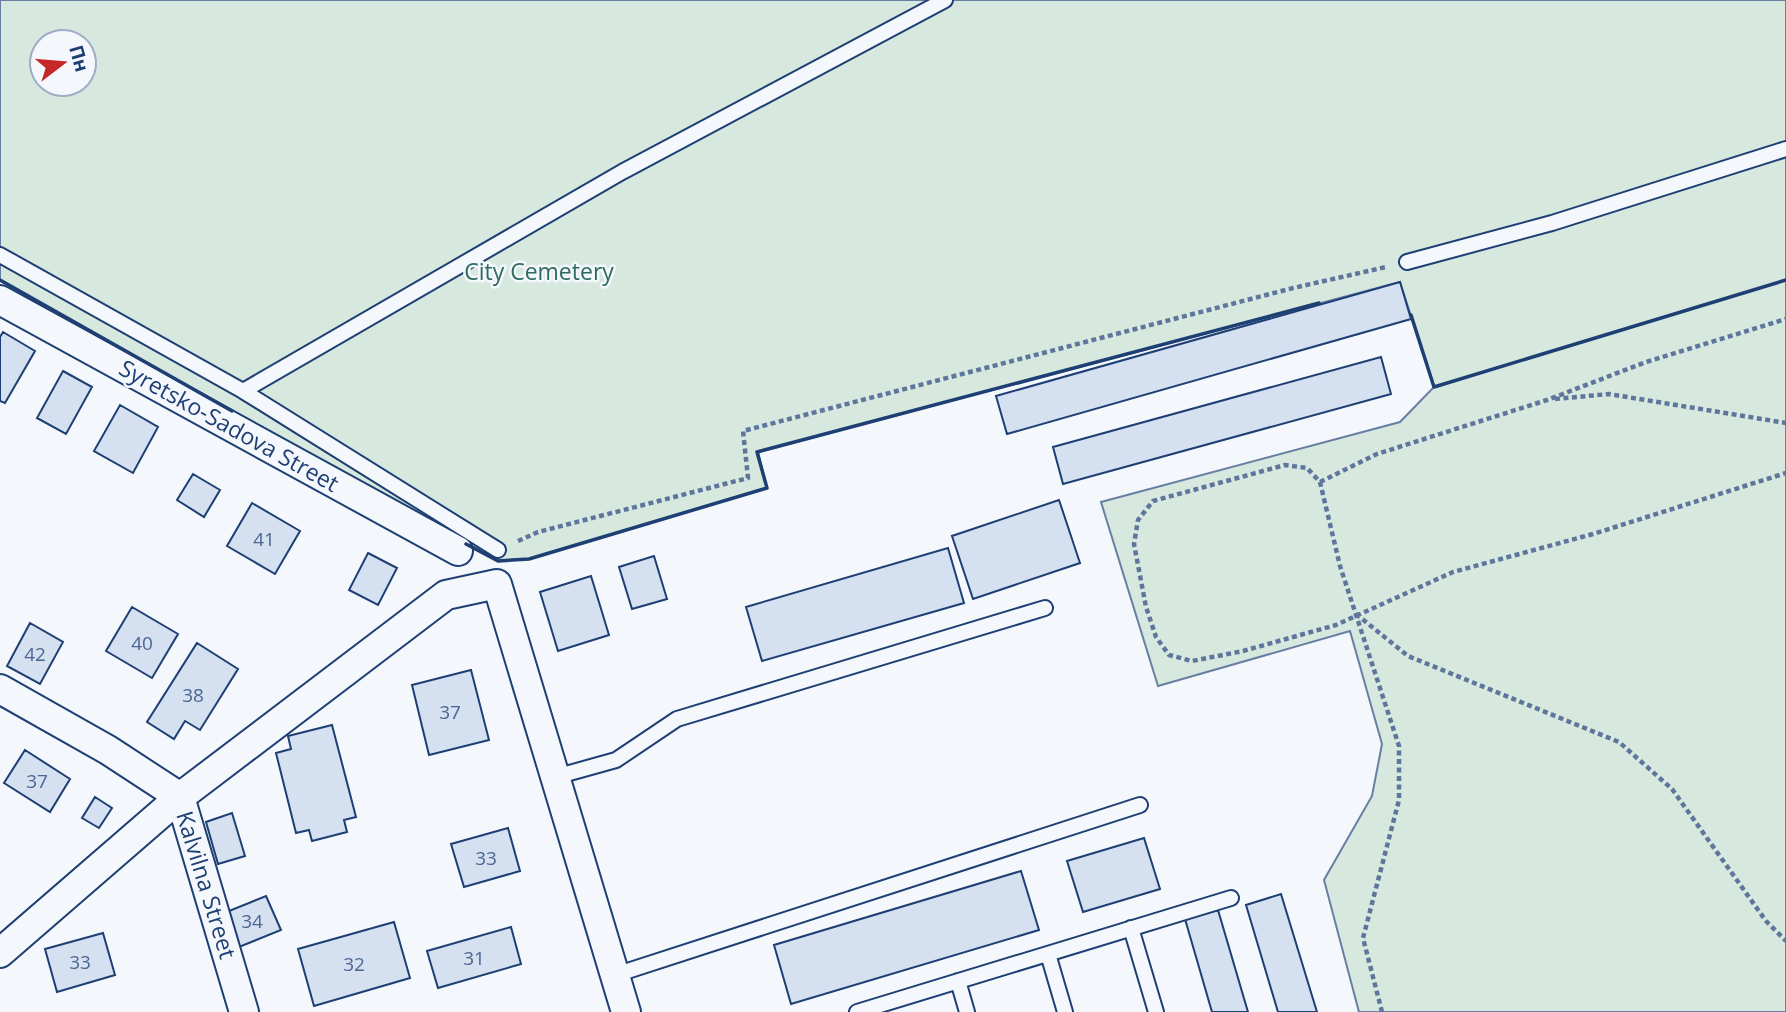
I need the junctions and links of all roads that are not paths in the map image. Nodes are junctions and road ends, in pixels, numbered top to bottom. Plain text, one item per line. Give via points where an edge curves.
1 (945, 0) edge
2 (1786, 149) edge
3 (0, 255) edge
4 (1407, 262) road end
5 (0, 300) edge
6 (243, 391) junction
7 (498, 550) road end
8 (458, 551) dead end
9 (1045, 608) dead end
10 (0, 689) edge
11 (555, 777) junction
12 (180, 797) junction
13 (1140, 805) dead end
14 (1231, 898) dead end
15 (1131, 928) junction
16 (0, 953) edge
17 (1048, 954) junction
18 (615, 975) junction
19 (958, 981) junction
20 (861, 1011) edge
21 (244, 1012) edge
22 (626, 1012) edge
23 (967, 1012) edge
24 (1065, 1012) edge
25 (1156, 1012) edge

1 - 6 lane via 622,172
2 - 4 lane via 1552,223
3 - 6 lane
5 - 8 street, Syretsko-Sadova Street
6 - 7 lane
9 - 11 lane via 677,719 616,760
10 - 12 street, Kalvilna Street
11 - 12 street via 497,584 446,595
11 - 18 street
12 - 16 street
12 - 21 street, Kalvilna Street
13 - 18 lane
14 - 15 lane
15 - 17 lane
15 - 25 lane
17 - 19 lane
17 - 24 lane
18 - 22 street
19 - 20 lane
19 - 23 lane

